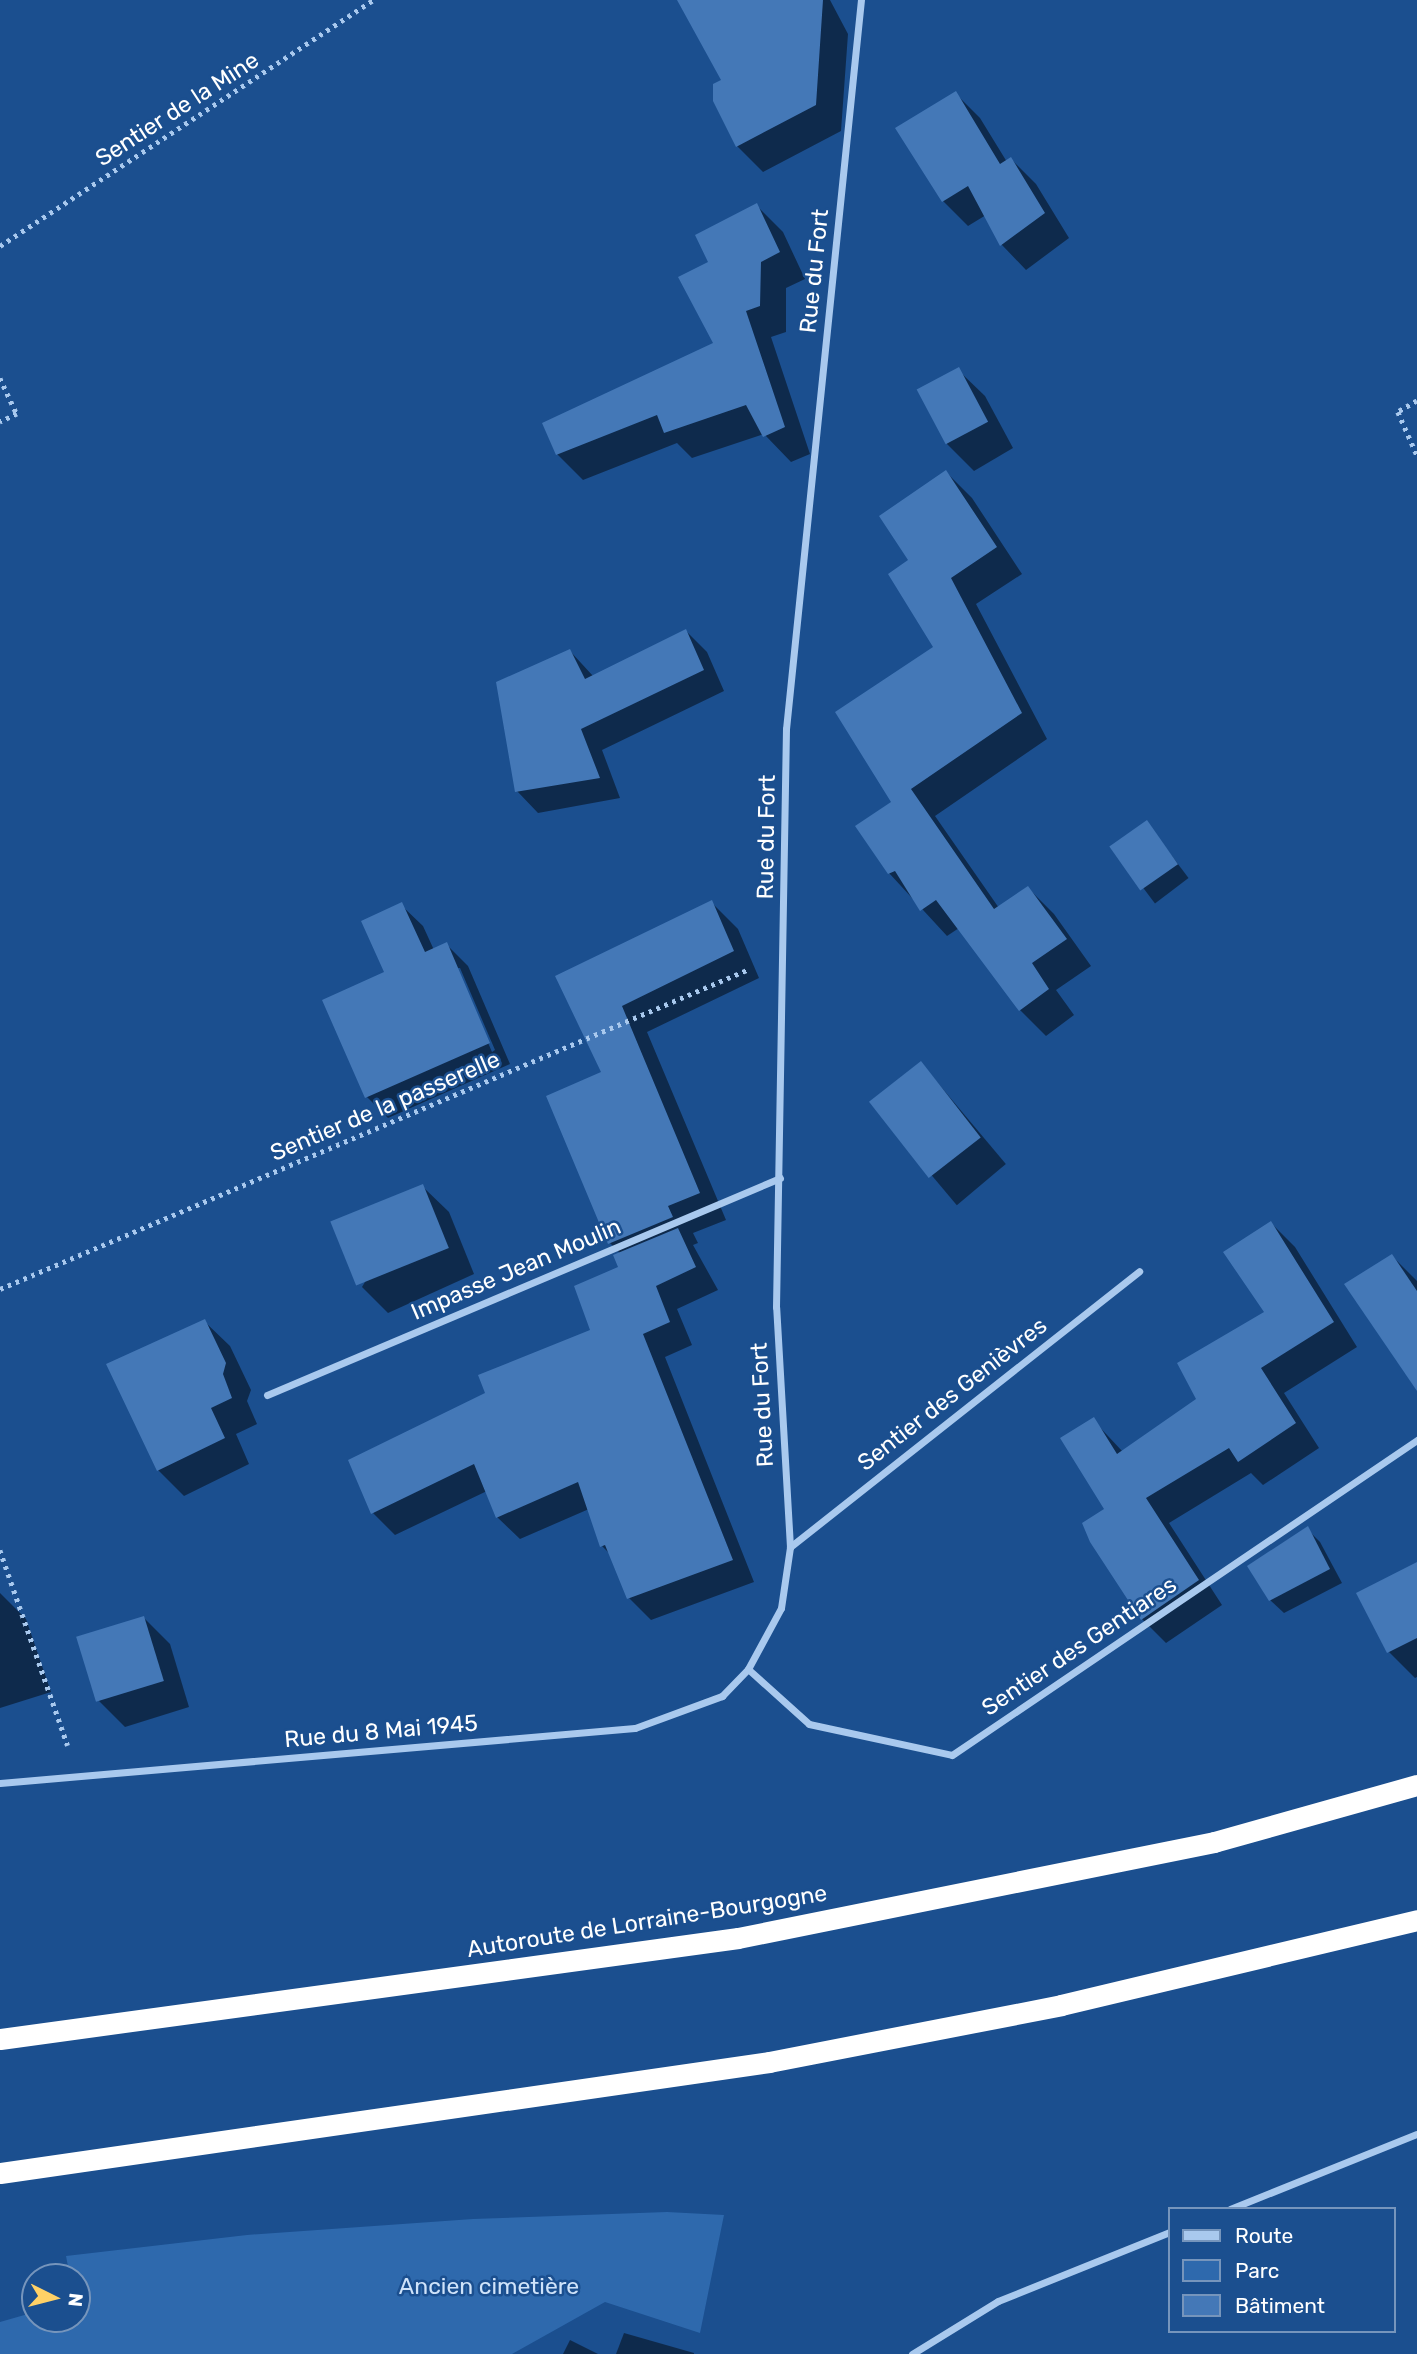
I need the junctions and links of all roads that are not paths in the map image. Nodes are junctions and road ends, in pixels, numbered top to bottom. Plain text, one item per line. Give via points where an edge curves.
1 (861, 0) edge
2 (780, 1178) junction
3 (1139, 1271) dead end
4 (267, 1395) dead end
5 (1417, 1440) edge
6 (790, 1547) junction
7 (748, 1668) junction
8 (0, 1783) edge
9 (1417, 1785) edge
10 (1417, 1920) edge
11 (0, 2039) edge
12 (1417, 2134) edge
13 (0, 2173) edge
14 (1235, 2207) edge
15 (1168, 2233) edge
16 (912, 2354) edge

1 - 2 street, Rue du Fort via 786,729
2 - 4 street, Impasse Jean Moulin
2 - 6 street, Rue du Fort via 776,1307
3 - 6 street, Sentier des Genièvres
5 - 7 street, Sentier des Gentiares via 952,1755 809,1724
6 - 7 street, Rue du Fort via 781,1608
7 - 8 street, Rue du 8 Mai 1945 via 722,1696 635,1728
9 - 11 highway, Autoroute de Lorraine-Bourgogne via 1214,1842 738,1938
10 - 13 highway via 1060,2005 769,2062
12 - 14 street
15 - 16 street via 998,2301

